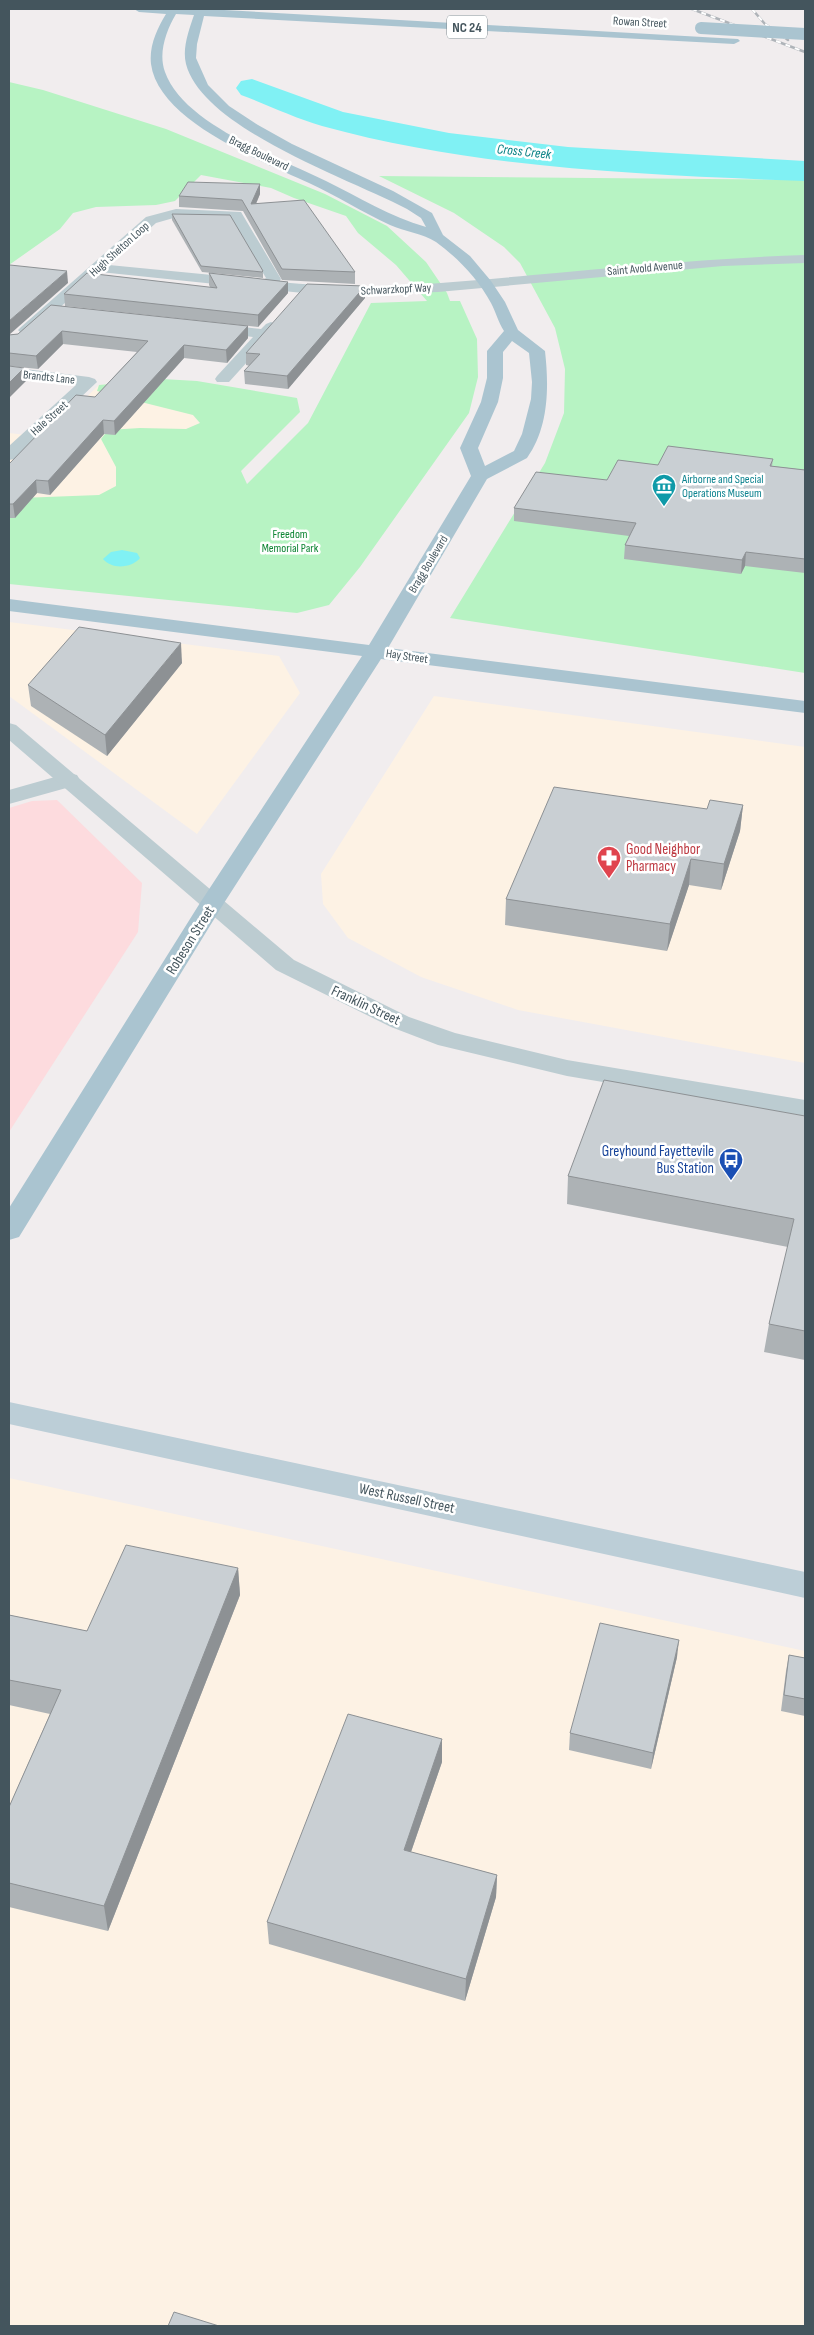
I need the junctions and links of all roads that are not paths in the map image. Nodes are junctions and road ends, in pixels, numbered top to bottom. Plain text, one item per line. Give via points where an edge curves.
1 (139, 9) edge
2 (174, 10) edge
3 (200, 10) edge
4 (586, 21) dead end
5 (805, 34) edge
6 (805, 45) edge
7 (438, 237) junction
8 (805, 259) edge
9 (99, 268) junction
10 (485, 283) junction
11 (267, 285) junction
12 (303, 289) junction
13 (50, 310) junction
14 (69, 312) edge
15 (196, 326) edge
16 (511, 332) junction
17 (264, 334) junction
18 (12, 342) edge
19 (9, 372) edge
20 (223, 379) dead end
21 (89, 382) joint
22 (9, 455) edge
23 (480, 476) junction
24 (9, 606) edge
25 (375, 652) junction
26 (805, 708) edge
27 (9, 729) edge
28 (68, 780) junction
29 (9, 797) edge
30 (212, 903) junction
31 (805, 1108) edge
32 (9, 1230) edge
33 (9, 1412) edge
34 (805, 1585) edge

1 - 2 main road, NC 24
2 - 3 main road, Rowan Street / NC 24
2 - 7 main road, Bragg Boulevard via 158,44 158,66 167,89 187,110 231,140 394,221
3 - 6 main road, Rowan Street / NC 24
3 - 7 main road, Bragg Boulevard via 190,51 192,65 202,86 214,100 264,134 412,206 427,216
4 - 5 main road, Rowan Street, bridge
7 - 10 main road, Bragg Boulevard
8 - 10 street, Saint Avold Avenue via 714,262
9 - 11 street, Schwarzkopf Way
9 - 11 street, Hugh Shelton Loop via 151,220 176,213 236,215 274,278
9 - 13 street, Hugh Shelton Loop
10 - 12 street, Schwarzkopf Way via 378,291
10 - 16 main road, Bragg Boulevard via 500,305
11 - 12 street, Schwarzkopf Way
12 - 17 street
13 - 14 street
13 - 18 street, Hugh Shelton Loop
15 - 17 street
16 - 23 main road via 495,351 496,382 492,397 469,448
16 - 23 main road via 537,351 540,382 536,416 521,454
17 - 20 street
19 - 21 street, Brandts Lane
21 - 22 street, Hale Street
23 - 25 main road, Bragg Boulevard
24 - 25 main road, Hay Street
25 - 26 main road, Hay Street
25 - 30 main road, Robeson Street
27 - 28 street, Franklin Street
28 - 29 street
28 - 30 street, Franklin Street
30 - 31 street, Franklin Street via 285,964 400,1022 447,1039 567,1068
30 - 32 main road, Robeson Street
33 - 34 main road, West Russell Street

